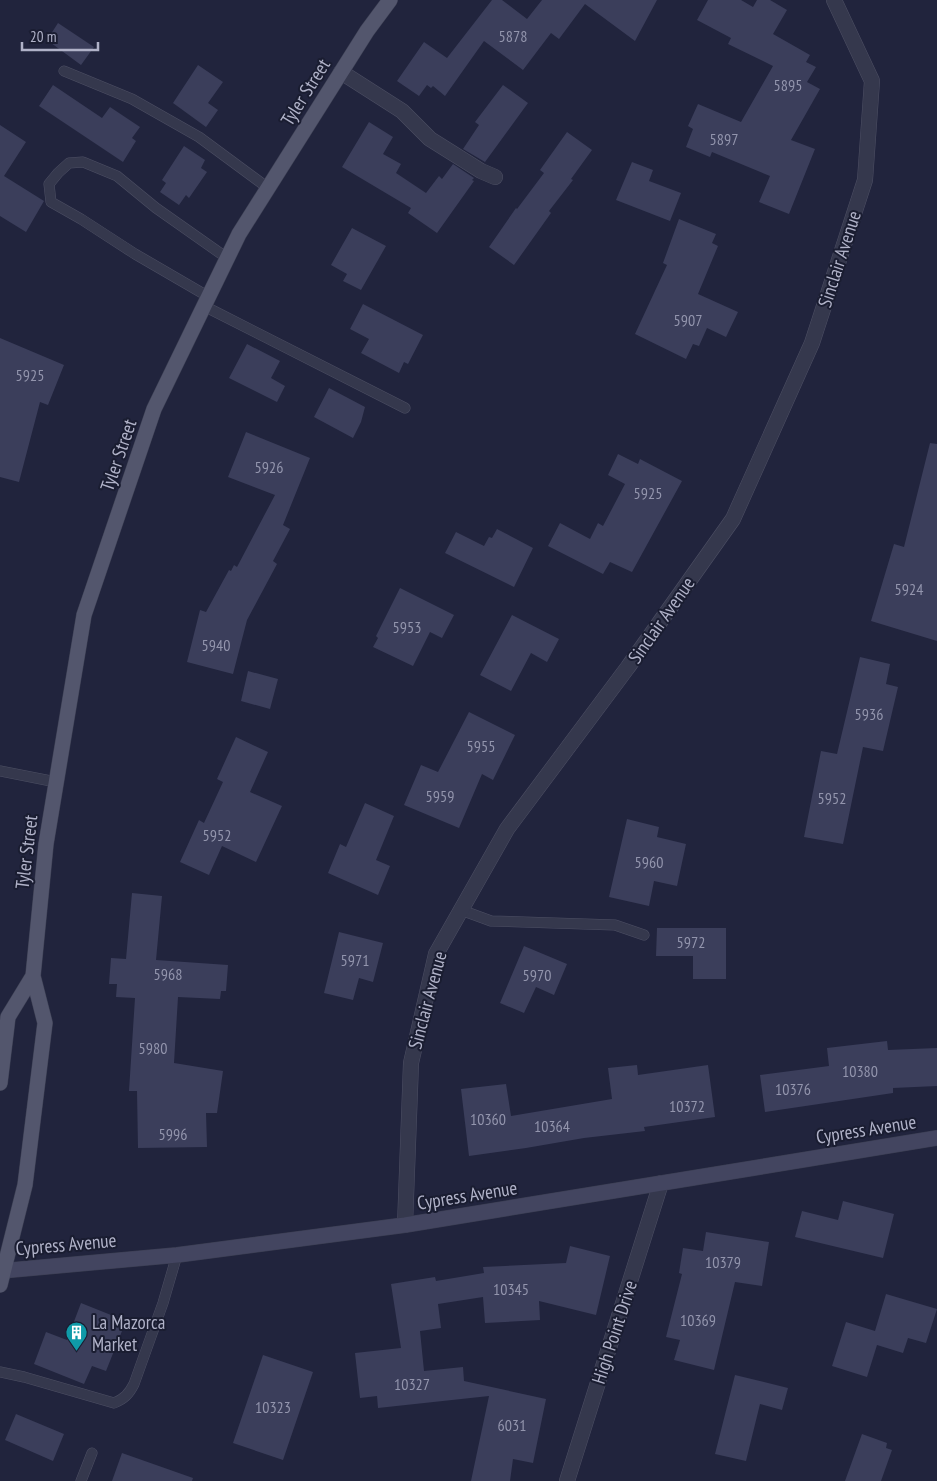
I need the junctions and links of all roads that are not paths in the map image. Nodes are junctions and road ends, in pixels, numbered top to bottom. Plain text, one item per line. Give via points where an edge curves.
1 (390, 0) edge
2 (834, 0) edge
3 (64, 71) dead end
4 (341, 72) junction
5 (495, 177) dead end
6 (268, 188) junction
7 (227, 258) junction
8 (206, 301) junction
9 (405, 408) dead end
10 (0, 771) edge
11 (56, 782) junction
12 (461, 910) junction
13 (644, 935) dead end
14 (33, 976) junction
15 (0, 1083) edge
16 (937, 1138) edge
17 (661, 1183) junction
18 (405, 1225) junction
19 (177, 1254) junction
20 (1, 1275) edge
21 (0, 1372) edge
22 (92, 1453) dead end
23 (82, 1481) edge
24 (567, 1481) edge

1 - 4 main road, Tyler Street
2 - 12 street, Sinclair Avenue via 872,81 865,180 812,343 733,519 507,829
3 - 6 lane via 132,99 182,127
4 - 5 street via 402,111 430,139
4 - 6 main road, Tyler Street
6 - 7 main road, Tyler Street
7 - 8 main road, Tyler Street
7 - 8 lane via 117,176 83,162 69,163 49,184 51,202
8 - 9 lane
8 - 11 main road, Tyler Street via 154,409 84,615
10 - 11 lane
11 - 14 main road, Tyler Street via 46,844
12 - 13 lane via 491,921 615,924
12 - 18 street, Sinclair Avenue via 436,954 411,1063
14 - 15 main road, Tyler Street via 8,1017
14 - 20 main road, Tyler Street via 45,1023 25,1185
16 - 17 street, Cypress Avenue
17 - 18 street, Cypress Avenue
17 - 24 street, High Point Drive
18 - 19 street, Cypress Avenue
19 - 20 street, Cypress Avenue
19 - 21 lane via 134,1384 121,1400 114,1403
22 - 23 lane

